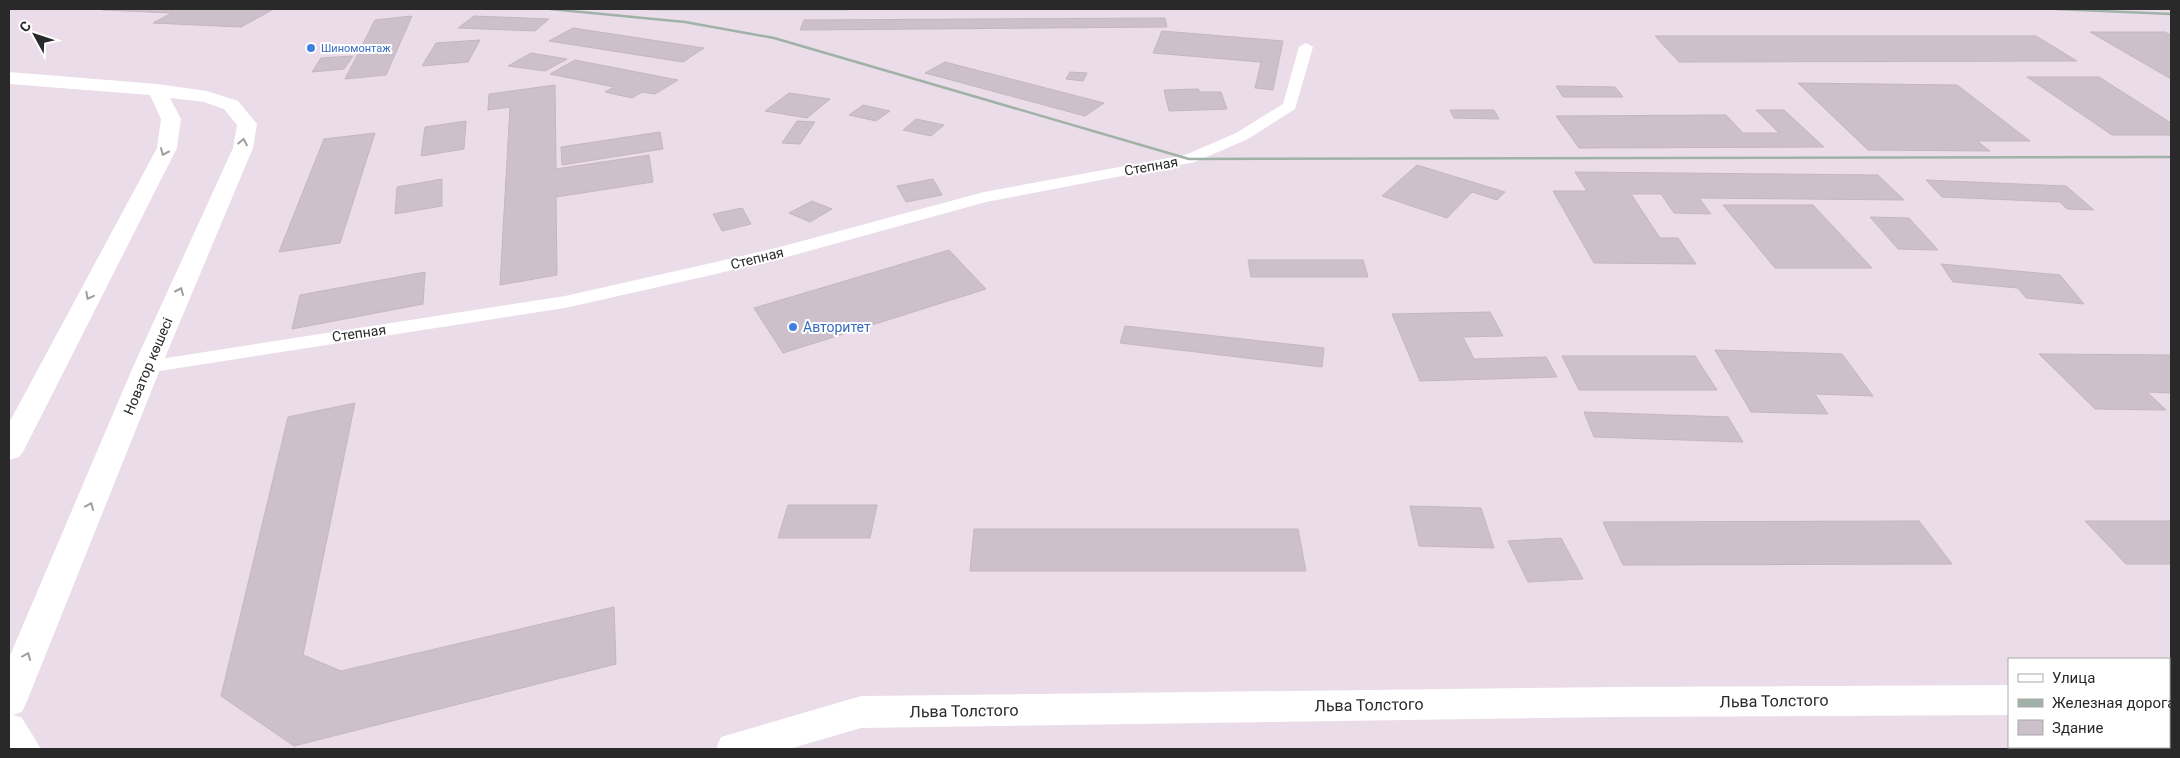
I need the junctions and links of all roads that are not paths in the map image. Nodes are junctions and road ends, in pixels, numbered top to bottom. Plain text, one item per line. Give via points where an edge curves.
1 (1306, 47) dead end
2 (9, 78) edge
3 (157, 90) junction
4 (230, 105) junction
5 (171, 119) junction
6 (147, 367) junction
7 (9, 450) edge
8 (2008, 700) edge
9 (9, 701) edge
10 (9, 730) edge
11 (22, 749) edge
12 (735, 749) edge

1 - 6 street, Степная via 1290,106 1242,136 1189,159 984,197 780,252 565,302
2 - 3 main road
3 - 4 main road via 207,97
3 - 5 main road
4 - 5 main road via 219,105
6 -> 4 main road, Новатор көшесі via 243,148 246,124
5 -> 7 main road via 168,148
9 -> 6 main road, Новатор көшесі
8 - 12 main road, Льва Толстого via 861,712
10 - 11 main road

